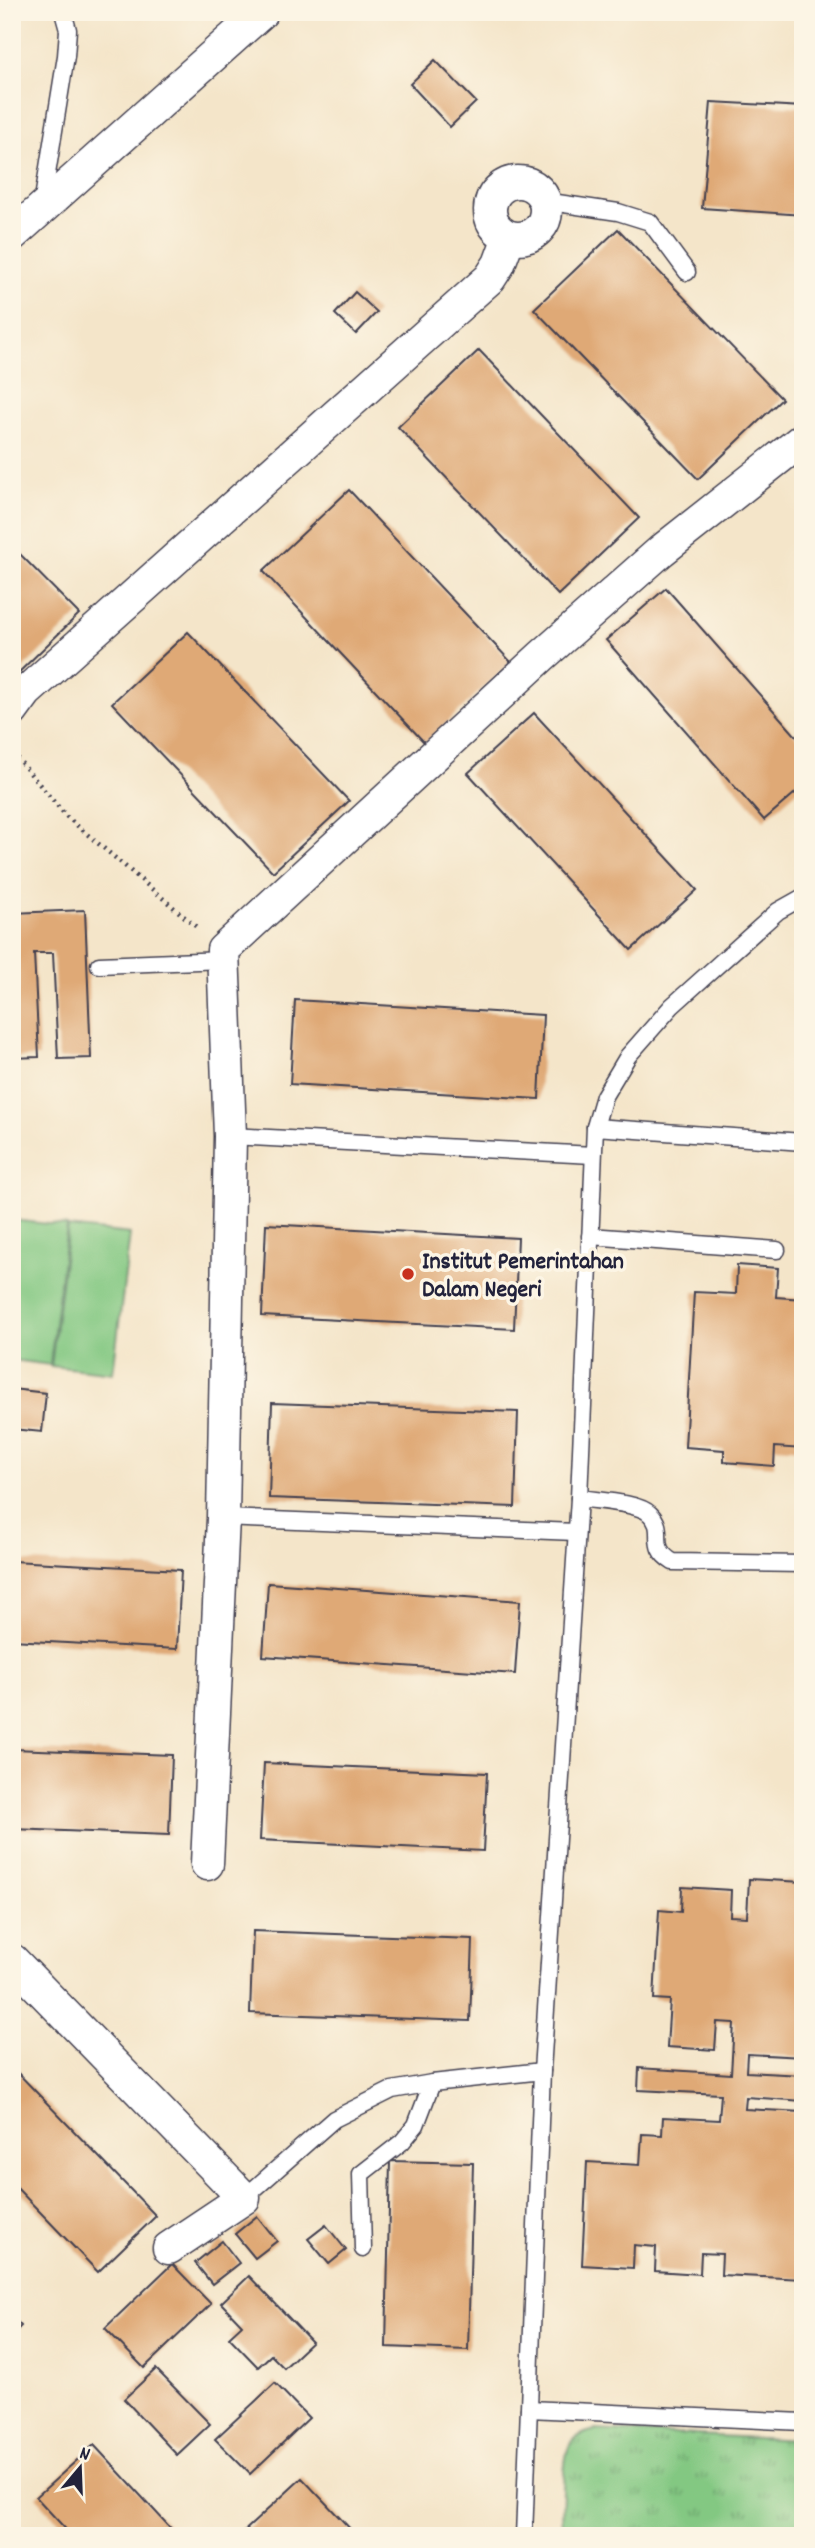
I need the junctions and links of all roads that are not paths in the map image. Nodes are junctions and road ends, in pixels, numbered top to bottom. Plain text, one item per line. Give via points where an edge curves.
1 (63, 12) edge
2 (262, 12) edge
3 (544, 201) junction
4 (42, 211) junction
5 (12, 234) edge
6 (509, 237) junction
7 (687, 272) dead end
8 (803, 439) edge
9 (12, 711) edge
10 (803, 897) edge
11 (223, 955) junction
12 (99, 965) dead end
13 (595, 1127) junction
14 (230, 1136) junction
15 (803, 1142) edge
16 (593, 1155) junction
17 (590, 1236) junction
18 (778, 1250) dead end
19 (579, 1499) junction
20 (223, 1518) junction
21 (576, 1532) junction
22 (803, 1564) edge
23 (207, 1864) dead end
24 (12, 1960) edge
25 (542, 2071) junction
26 (432, 2083) junction
27 (244, 2198) junction
28 (169, 2248) dead end
29 (363, 2249) dead end
30 (529, 2409) junction
31 (803, 2422) edge
32 (524, 2536) edge

1 - 4 lane via 68,30 66,55
2 - 4 street
3 - 6 street via 542,225 533,234
3 - 6 street via 537,189 524,182 510,182 498,189 490,215 496,228
3 - 7 lane via 618,212 650,222
4 - 5 street
6 - 9 street via 491,278 26,692
8 - 11 street via 660,551
10 - 13 lane via 778,911 671,1006 628,1056 604,1096
11 - 12 lane
11 - 14 street
13 - 15 lane
13 - 16 lane
14 - 16 lane
14 - 20 street
16 - 17 lane
17 - 18 lane
17 - 19 lane
19 - 21 lane
19 - 22 lane via 638,1507 650,1513 658,1526 658,1547 673,1562
20 - 21 lane
20 - 23 street
21 - 25 lane
24 - 27 street
25 - 26 lane
25 - 30 lane
26 - 27 lane via 392,2090 334,2119
26 - 29 lane via 416,2125 361,2174
27 - 28 street
30 - 31 lane
30 - 32 lane

